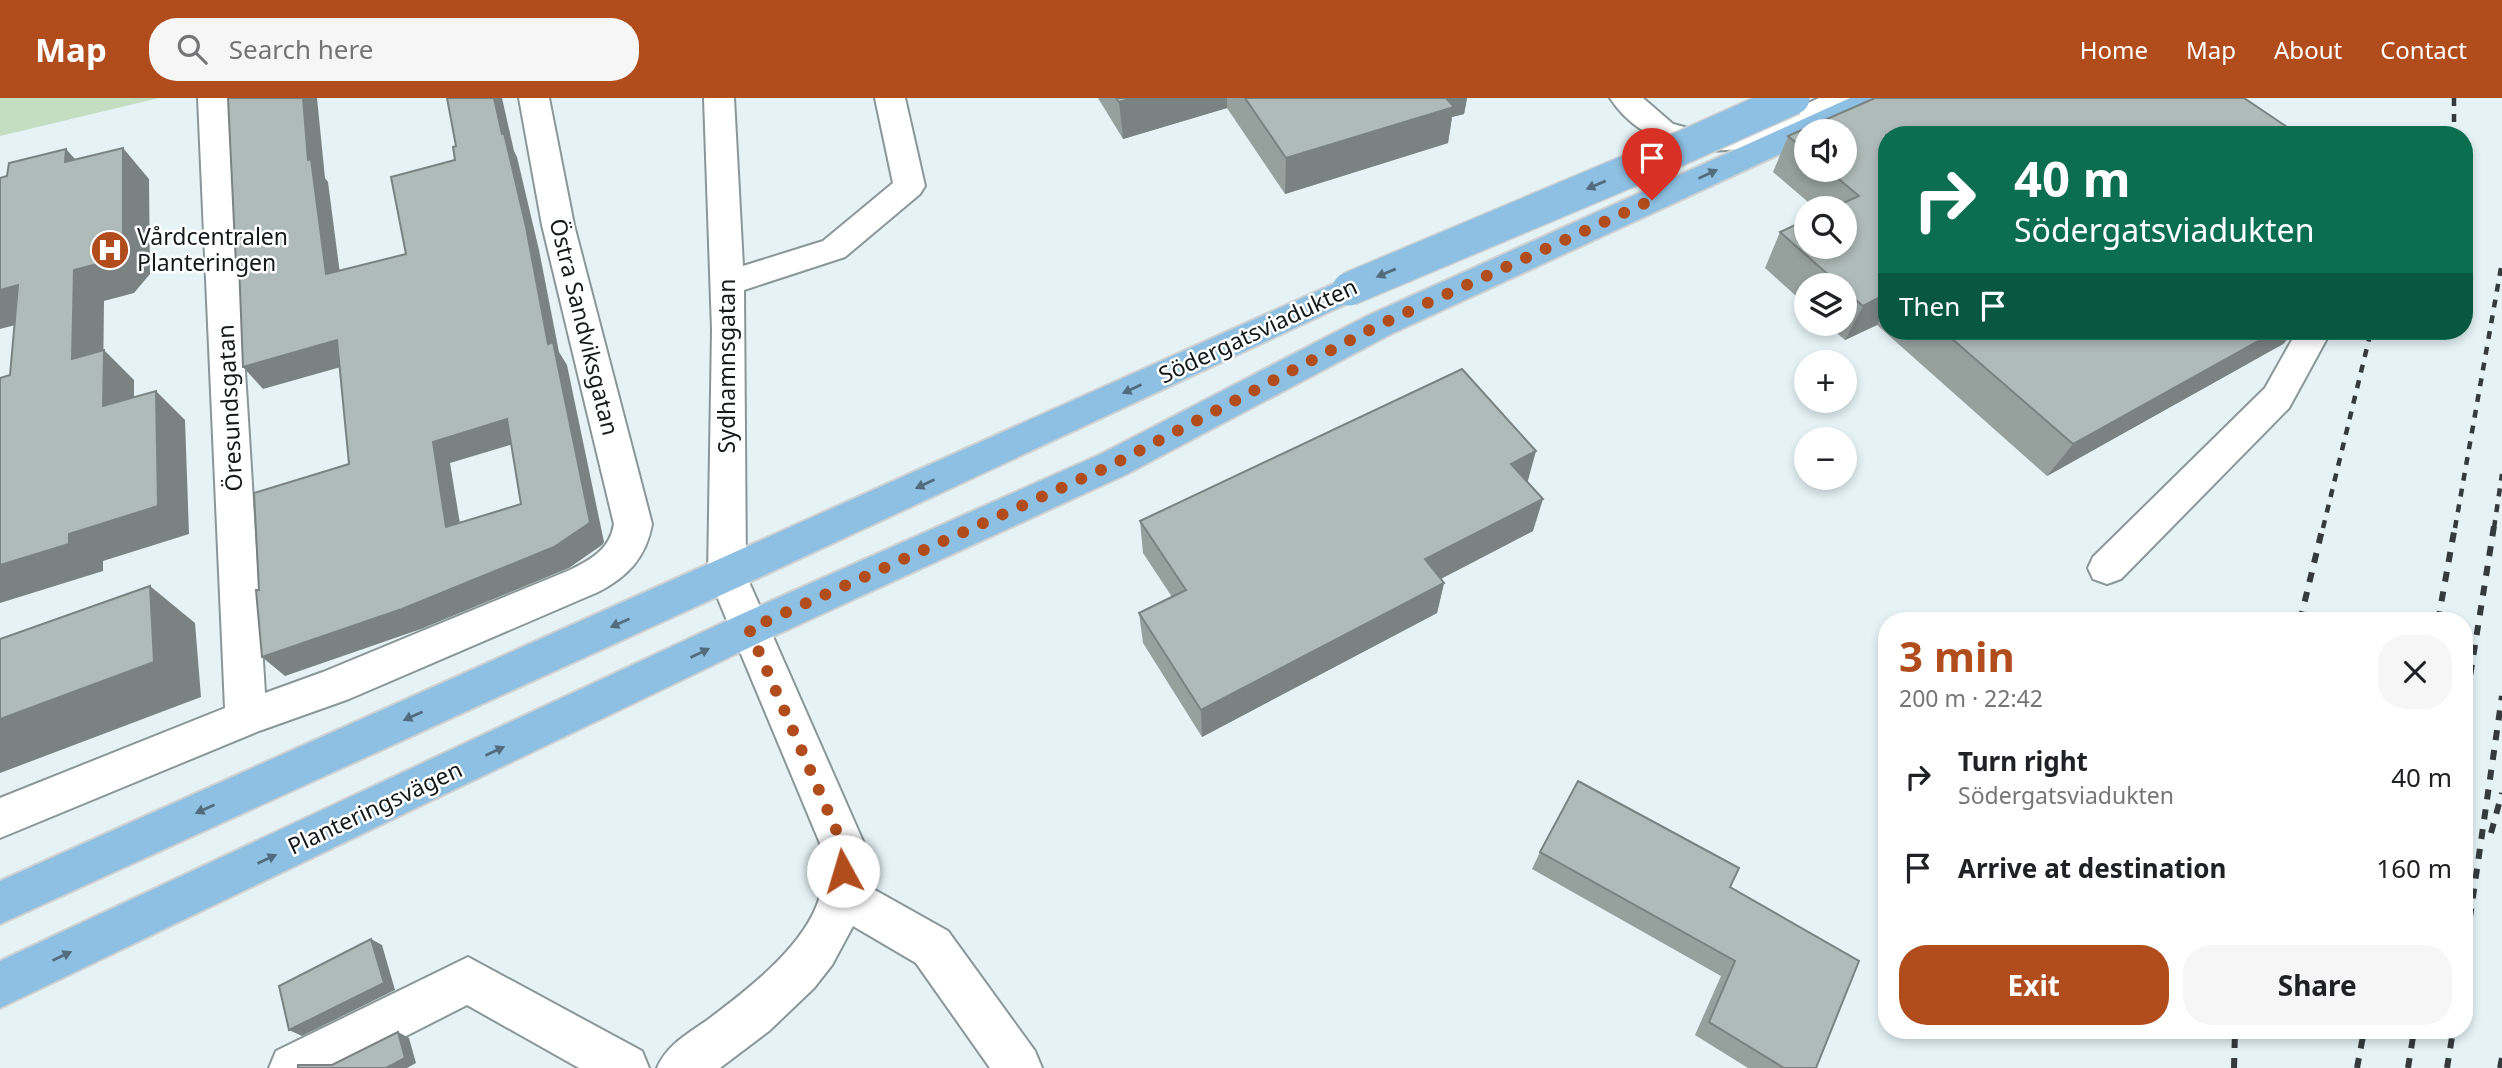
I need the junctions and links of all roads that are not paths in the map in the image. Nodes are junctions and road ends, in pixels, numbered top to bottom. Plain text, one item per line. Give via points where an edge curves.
1 (214, 98) edge
2 (534, 98) edge
3 (719, 98) edge
4 (890, 98) edge
5 (1625, 98) edge
6 (1793, 98) edge
7 (1844, 98) edge
8 (1875, 98) edge
9 (728, 283) junction
10 (2310, 340) edge
11 (2107, 568) dead end
12 (727, 575) junction
13 (749, 629) junction
14 (246, 718) junction
15 (0, 818) edge
16 (842, 895) junction
17 (0, 903) edge
18 (0, 985) edge
19 (293, 1068) edge
20 (625, 1068) edge
21 (681, 1068) edge
22 (1018, 1068) edge

1 - 14 street, Öresundsgatan
2 - 14 street, Östra Sandviksgatan via 558,225 633,524 632,538 625,553 608,569 584,581 335,686
3 - 9 street, Sydhamnsgatan
4 - 9 street via 909,186 834,249
5 - 7 street via 1661,131 1699,141 1738,140 1772,132
6 -> 12 main road, Södergatsviadukten, bridge via 1349,289
13 -> 8 main road, Södergatsviadukten via 1114,464 1379,325
9 - 12 street, Sydhamnsgatan
10 - 11 street via 2277,398
12 - 13 street, Sydhamnsgatan
12 -> 17 main road
13 - 16 street, Sydhamnsgatan via 844,848
18 -> 13 main road, Planteringsvägen
14 - 15 street
16 - 21 street, Sydhamnsgatan via 830,930 768,1002
16 - 22 street via 932,947
19 - 20 street via 468,980

